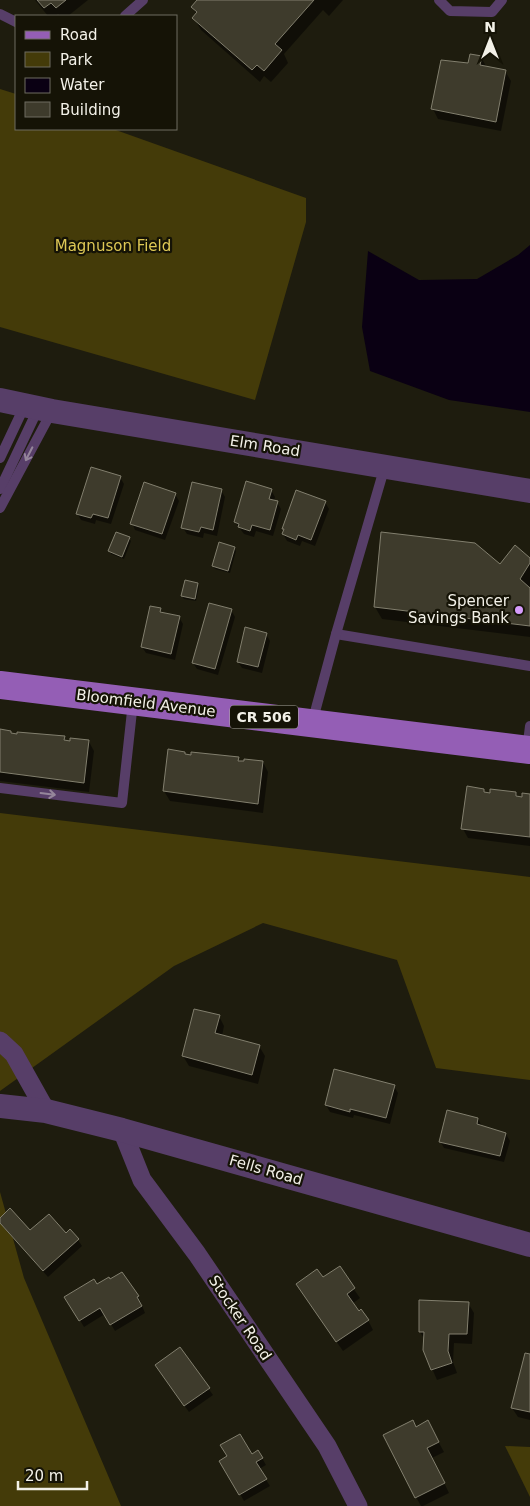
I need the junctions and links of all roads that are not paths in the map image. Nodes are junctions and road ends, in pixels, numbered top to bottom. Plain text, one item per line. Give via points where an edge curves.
1 (143, 0) edge
2 (439, 0) edge
3 (502, 0) edge
4 (0, 14) edge
5 (126, 15) edge
6 (15, 22) edge
7 (0, 400) edge
8 (38, 408) junction
9 (0, 458) edge
10 (385, 466) junction
11 (0, 489) edge
12 (530, 491) edge
13 (0, 508) edge
14 (336, 634) junction
15 (530, 666) edge
16 (0, 685) edge
17 (133, 702) junction
18 (312, 723) junction
19 (529, 742) edge
20 (0, 788) edge
21 (0, 1041) edge
22 (0, 1106) edge
23 (46, 1111) junction
24 (122, 1130) junction
25 (530, 1245) edge
26 (358, 1506) edge

1 - 5 lane
2 - 3 lane via 450,11 492,12
4 - 6 lane
7 - 8 street, Elm Road
8 - 9 lane
8 - 10 street, Elm Road
8 - 11 lane
8 -> 13 lane
10 - 12 street, Elm Road
10 - 14 lane
14 - 15 lane
14 - 18 lane
16 - 17 main road, Bloomfield Avenue / CR 506
17 - 18 main road, Bloomfield Avenue / CR 506
20 -> 17 lane via 122,803
18 - 19 main road, Bloomfield Avenue / CR 506
21 - 23 street via 14,1054
22 - 23 street, Fells Road
23 - 24 street, Fells Road
24 - 25 street, Fells Road
24 - 26 street, Stocker Road via 142,1180 327,1446

